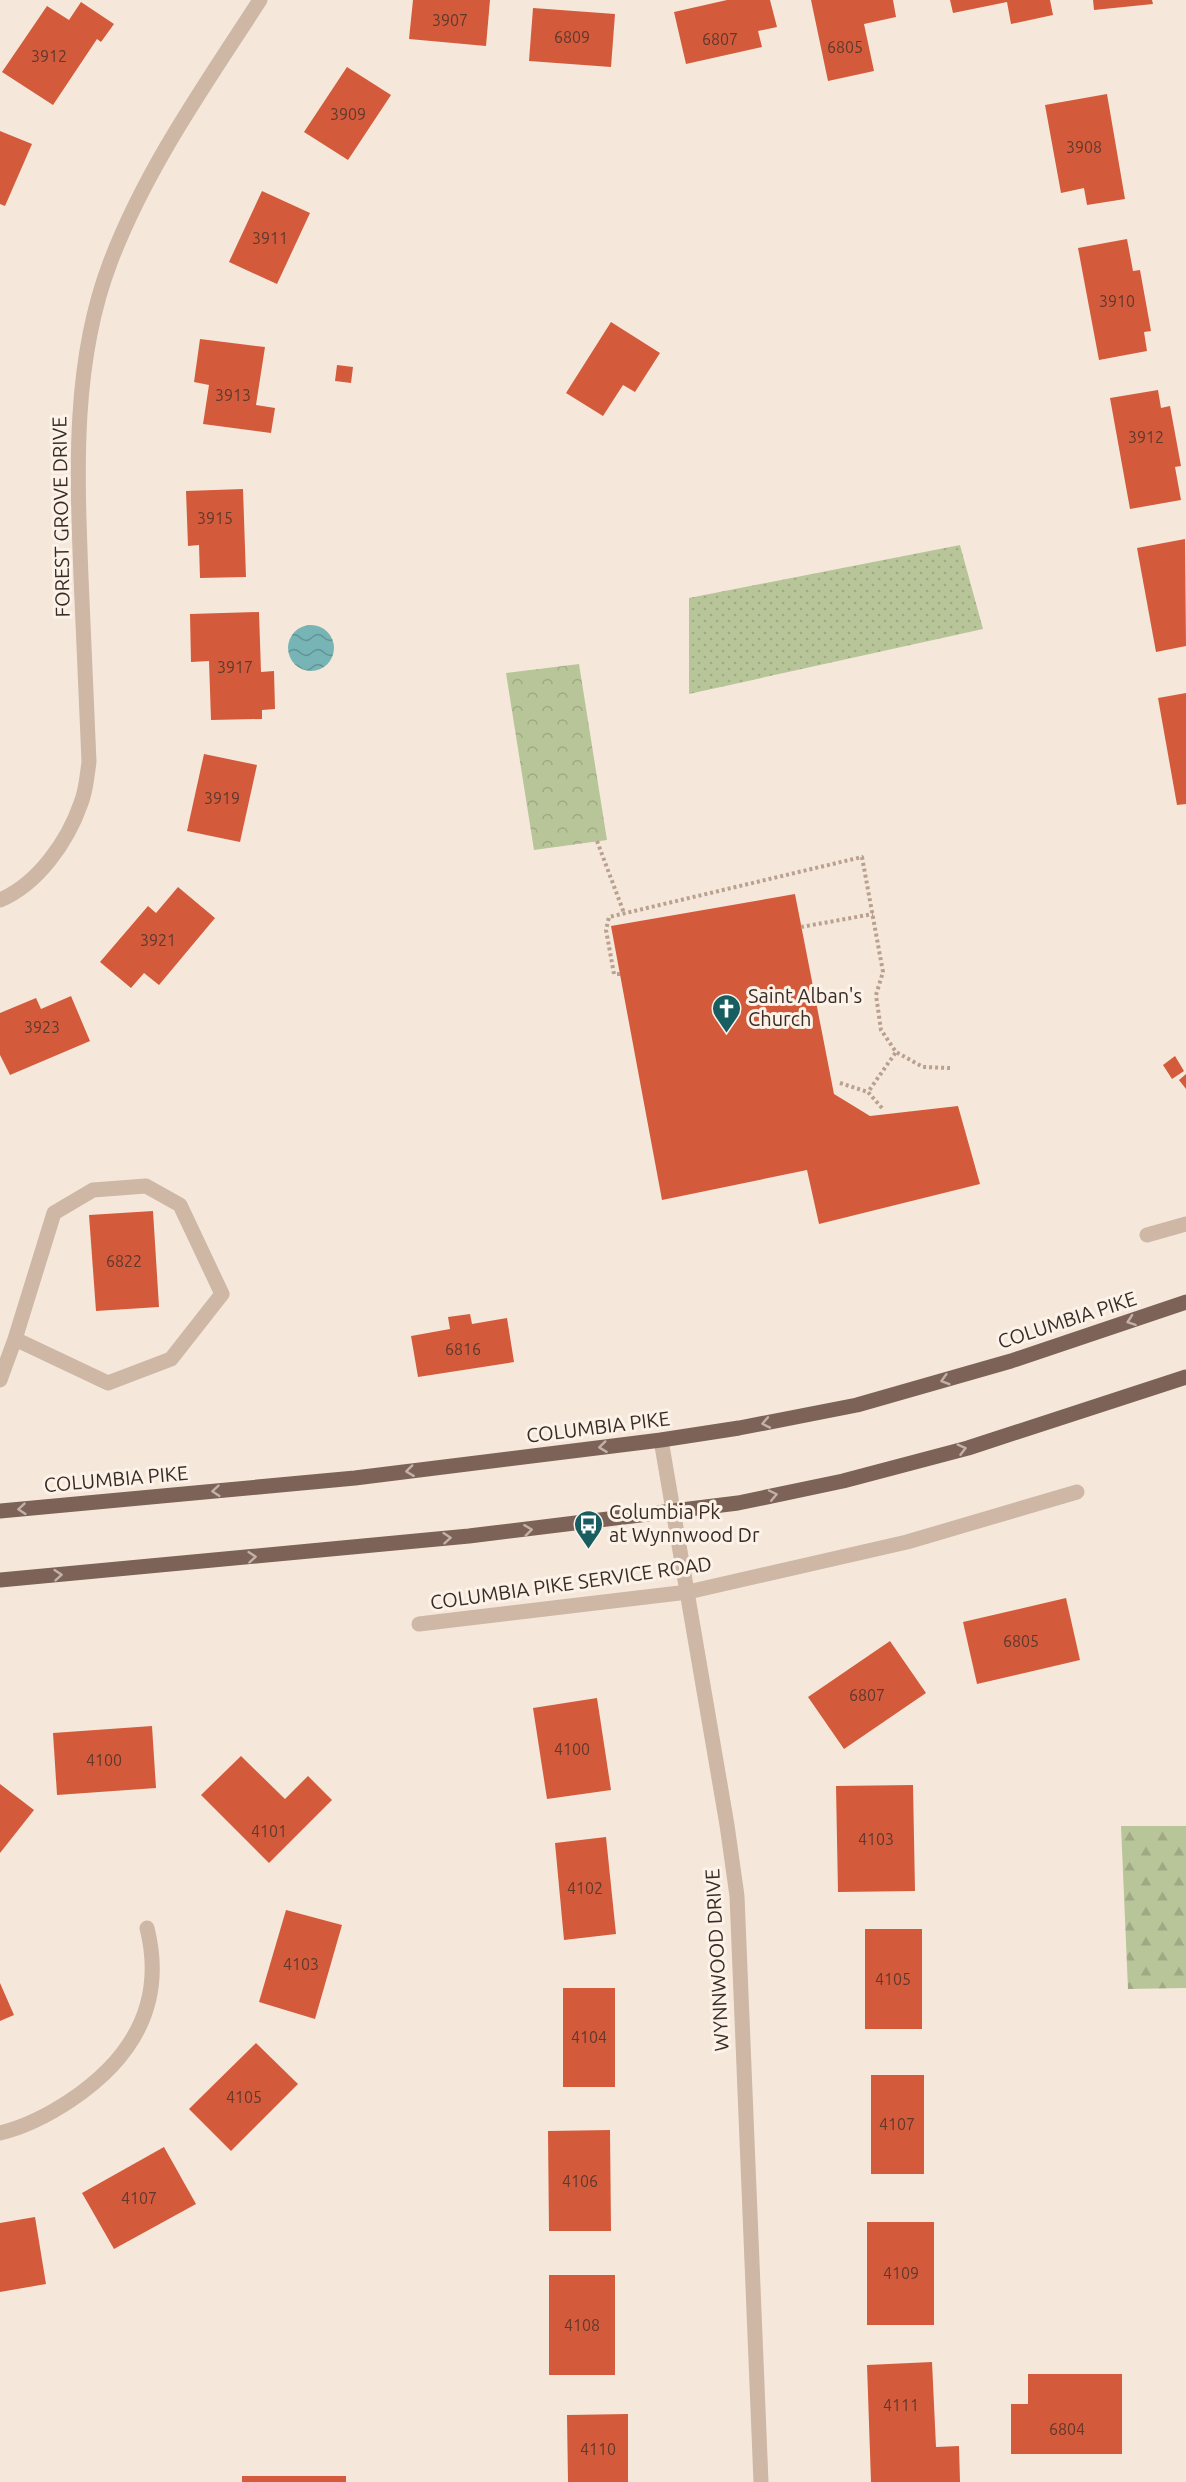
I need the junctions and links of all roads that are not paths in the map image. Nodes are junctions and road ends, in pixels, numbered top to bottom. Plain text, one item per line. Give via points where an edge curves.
1 (260, 0) edge
2 (0, 900) edge
3 (1186, 1224) edge
4 (1147, 1235) dead end
5 (1186, 1302) edge
6 (15, 1339) junction
7 (1186, 1377) edge
8 (0, 1380) edge
9 (662, 1440) junction
10 (1077, 1492) dead end
11 (0, 1511) edge
12 (674, 1513) junction
13 (0, 1580) edge
14 (688, 1592) junction
15 (419, 1624) dead end
16 (147, 1928) dead end
17 (0, 2133) edge
18 (762, 2482) edge

1 - 2 street, FOREST GROVE DRIVE via 168,144 135,204 109,266 90,335 78,416 89,762 82,802 65,840 37,874
3 - 4 street
5 -> 9 main road, COLUMBIA PIKE via 1011,1361 857,1406
6 - 6 street via 54,1213 93,1190 146,1186 180,1205 222,1294 171,1359 108,1383
6 - 8 street
12 -> 7 main road via 843,1481 968,1448
9 -> 11 main road, COLUMBIA PIKE via 355,1478
9 - 12 street, WYNNWOOD DRIVE
10 - 14 street, COLUMBIA PIKE SERVICE ROAD via 907,1542
13 -> 12 main road
12 - 14 street, WYNNWOOD DRIVE
14 - 15 street, COLUMBIA PIKE SERVICE ROAD
14 - 18 street, WYNNWOOD DRIVE via 736,1896
16 - 17 street via 153,1983 145,2017 128,2050 96,2084 51,2113

